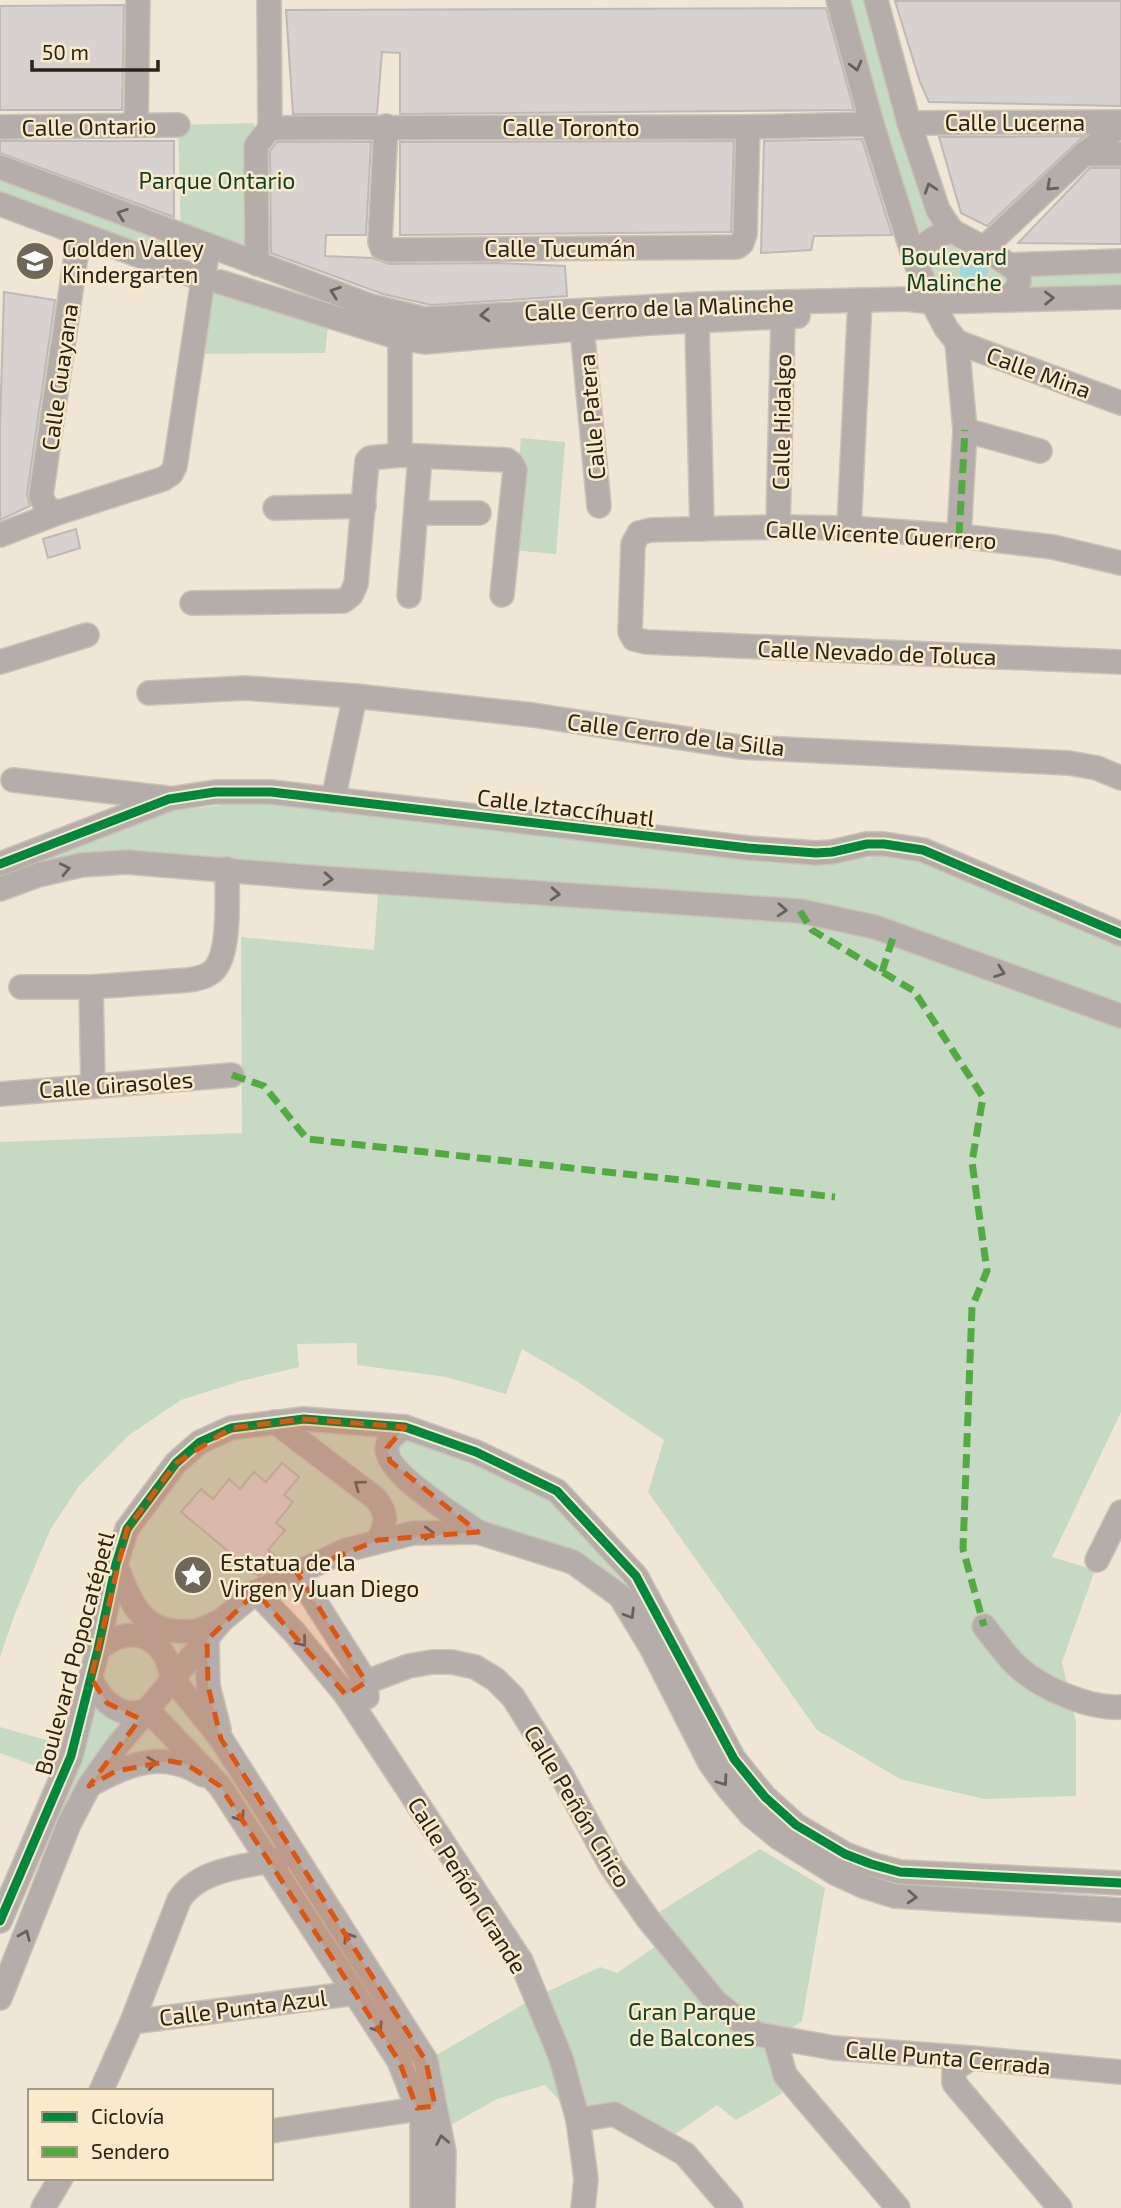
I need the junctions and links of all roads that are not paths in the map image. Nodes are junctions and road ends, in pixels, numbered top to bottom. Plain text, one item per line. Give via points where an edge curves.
1 (138, 0) edge
2 (269, 0) edge
3 (838, 0) edge
4 (876, 0) edge
5 (909, 123) junction
6 (872, 124) junction
7 (1121, 124) edge
8 (136, 125) junction
9 (178, 125) dead end
10 (386, 126) junction
11 (0, 127) edge
12 (748, 127) junction
13 (270, 128) junction
14 (1084, 154) junction
15 (1121, 154) edge
16 (0, 167) edge
17 (0, 204) edge
18 (952, 231) junction
19 (79, 234) junction
20 (208, 247) junction
21 (984, 248) junction
22 (915, 261) junction
23 (1121, 261) edge
24 (257, 264) junction
25 (1011, 265) junction
26 (212, 281) junction
27 (1121, 297) edge
28 (1005, 299) junction
29 (932, 302) junction
30 (860, 307) junction
31 (907, 312) dead end
32 (699, 313) junction
33 (400, 314) junction
34 (783, 317) junction
35 (582, 328) junction
36 (400, 338) junction
37 (957, 342) junction
38 (1121, 403) edge
39 (965, 430) junction
40 (1040, 451) dead end
41 (410, 456) junction
42 (364, 506) junction
43 (599, 506) dead end
44 (275, 508) dead end
45 (57, 513) junction
46 (417, 513) junction
47 (479, 513) dead end
48 (778, 527) junction
49 (702, 528) junction
50 (849, 528) junction
51 (0, 535) edge
52 (959, 536) junction
53 (1121, 563) edge
54 (502, 595) dead end
55 (410, 596) dead end
56 (192, 603) dead end
57 (86, 635) dead end
58 (634, 639) joint
59 (0, 662) edge
60 (1121, 662) edge
61 (149, 693) dead end
62 (355, 696) junction
63 (1121, 778) edge
64 (13, 780) dead end
65 (169, 799) junction
66 (333, 800) junction
67 (0, 864) edge
68 (228, 869) junction
69 (0, 889) edge
70 (1121, 934) edge
71 (21, 987) dead end
72 (91, 987) junction
73 (1121, 1016) edge
74 (232, 1075) dead end
75 (93, 1086) junction
76 (0, 1094) edge
77 (275, 1422) junction
78 (405, 1427) junction
79 (1119, 1520) edge
80 (478, 1532) junction
81 (378, 1540) junction
82 (1097, 1560) dead end
83 (116, 1564) junction
84 (298, 1573) junction
85 (256, 1592) junction
86 (222, 1620) junction
87 (984, 1626) dead end
88 (207, 1640) junction
89 (98, 1649) junction
90 (91, 1678) junction
91 (172, 1678) junction
92 (366, 1682) junction
93 (346, 1695) junction
94 (1121, 1707) edge
95 (148, 1710) junction
96 (372, 1731) junction
97 (221, 1739) junction
98 (89, 1786) junction
99 (220, 1786) junction
100 (296, 1856) junction
101 (268, 1862) junction
102 (1121, 1883) edge
103 (1121, 1910) edge
104 (0, 1921) edge
105 (355, 1993) junction
106 (0, 1998) edge
107 (132, 2022) junction
108 (775, 2039) junction
109 (972, 2058) junction
110 (1121, 2072) edge
111 (102, 2089) edge
112 (426, 2107) junction
113 (578, 2120) junction
114 (273, 2131) edge
115 (60, 2180) edge
116 (43, 2208) edge
117 (422, 2208) edge
118 (443, 2208) edge
119 (583, 2208) edge
120 (731, 2208) edge
121 (898, 2208) edge
122 (1060, 2208) edge

1 - 8 street
2 - 13 street
3 -> 6 street
4 - 5 street
5 - 7 street, Calle Lucerna
18 -> 5 street via 938,209
6 - 12 street, Calle Toronto
6 - 22 street
7 - 14 street
8 - 9 street, Calle Ontario
8 - 11 street, Calle Ontario
10 - 12 street, Calle Toronto
10 - 12 street, Calle Tucumán via 380,242 389,250 737,247 745,234
10 - 13 street, Calle Toronto
13 - 24 street via 256,146
14 - 15 street
14 -> 21 street
20 -> 16 street, Calle Cerro de la Malinche
17 - 19 street, Calle Cerro de la Malinche
18 - 21 street
18 - 22 street via 932,238
19 - 26 street, Calle Cerro de la Malinche
19 - 45 street, Calle Guayana via 41,496 46,507
20 - 24 street, Calle Cerro de la Malinche
20 - 26 street
21 - 25 street
22 - 29 street
23 - 25 street
33 -> 24 street, Calle Cerro de la Malinche
25 - 28 street via 1019,284
26 - 36 street, Calle Cerro de la Malinche
26 - 45 street via 171,474
28 -> 27 street, Calle Cerro de la Malinche
28 - 29 street, Calle Cerro de la Malinche
29 - 30 street, Calle Cerro de la Malinche via 906,299
29 - 37 street
30 - 31 street, Calle Cerro de la Malinche
30 - 32 street, Calle Cerro de la Malinche
30 - 34 street, Calle Cerro de la Malinche
30 - 50 street
32 -> 33 street, Calle Cerro de la Malinche via 424,319
32 - 34 street, Calle Cerro de la Malinche
32 - 35 street, Calle Cerro de la Malinche
32 - 49 street
33 - 36 street
34 - 48 street, Calle Hidalgo
35 - 36 street, Calle Cerro de la Malinche via 425,342
35 - 43 street, Calle Patera
36 - 41 street
37 - 38 street, Calle Mina
37 - 39 street
39 - 40 street
39 - 52 street
41 - 42 street via 367,461
41 - 46 street
41 - 54 street via 513,464
42 - 44 street
42 - 56 street via 356,584 343,601
45 - 51 street
46 - 47 street
46 - 55 street
48 - 49 street, Calle Vicente Guerrero
48 - 50 street, Calle Vicente Guerrero
49 - 58 street, Calle Vicente Guerrero via 639,533 633,544 630,632
50 - 52 street, Calle Vicente Guerrero
52 - 53 street, Calle Vicente Guerrero via 1054,547
57 - 59 street
58 - 60 street, Calle Nevado de Toluca
61 - 62 street, Calle Cerro de la Silla via 246,688
62 - 63 street, Calle Cerro de la Silla via 533,715 740,747 1069,763
62 - 66 street
64 - 65 street
65 - 66 street, Calle Iztaccíhuatl via 215,792 271,792
65 - 67 street, Calle Iztaccíhuatl
66 - 70 street, Calle Iztaccíhuatl via 816,853 867,844 923,850
69 -> 68 street via 81,865 127,862
68 - 72 street via 227,914 216,968 189,981
68 -> 73 street via 800,911 875,927
71 - 72 street
72 - 75 street
74 - 75 street, Calle Girasoles
75 - 76 street, Calle Girasoles
77 - 78 street, Boulevard Popocatépetl via 304,1419
81 -> 77 street via 385,1527 383,1507
77 - 83 street, Boulevard Popocatépetl via 231,1428 200,1443 176,1463 127,1529
78 - 80 street via 391,1438 387,1448 390,1461 415,1486
78 - 102 street, Boulevard Popocatépetl via 476,1452 557,1492 636,1576 734,1759 756,1788 796,1825 845,1854 900,1872
79 - 82 street
81 -> 80 street via 413,1533
80 -> 103 street via 573,1562 620,1596 728,1788 779,1838 835,1873 895,1896
81 - 84 street
83 - 86 street via 133,1606 153,1625 166,1631 193,1632
83 - 89 street, Boulevard Popocatépetl
84 - 85 street
84 - 92 street, Calle Peñón Grande
85 - 86 street
85 -> 93 street, Calle Peñón Grande
86 - 88 street
87 - 94 street via 1014,1663 1048,1687 1077,1700
88 - 91 street
88 - 97 street via 208,1686
89 - 90 street, Boulevard Popocatépetl
89 - 91 street, Boulevard Popocatépetl via 120,1635 147,1637 161,1649
90 - 95 street, Boulevard Popocatépetl via 102,1698 116,1709 126,1713
90 - 104 street, Boulevard Popocatépetl via 71,1756
91 - 95 street
91 - 97 street, Boulevard Popocatépetl
92 - 93 street, Calle Peñón Chico
92 - 96 street, Calle Peñón Grande
92 - 108 street, Calle Peñón Chico via 432,1662 475,1667 495,1679 513,1697 611,1866 648,1919 716,2002 756,2034
93 - 96 street, Calle Peñón Grande
95 - 98 street
95 - 99 street, Boulevard Popocatépetl
96 - 113 street, Calle Peñón Grande via 521,1961 561,2058
97 - 100 street, Boulevard Popocatépetl
98 -> 99 street via 116,1771 170,1761 186,1764
106 -> 98 street via 69,1824
99 -> 101 street, Boulevard Popocatépetl
100 - 101 street
112 -> 100 street, Boulevard Popocatépetl via 426,2061
101 - 105 street, Boulevard Popocatépetl
101 - 107 street via 213,1875 187,1887
105 - 107 street, Calle Punta Azul
105 -> 112 street, Boulevard Popocatépetl
107 - 111 street
108 - 109 street, Calle Punta Cerrada
108 - 121 street via 785,2075
109 - 110 street, Calle Punta Cerrada
109 - 122 street via 954,2068 954,2083
112 - 114 street
112 - 117 street, Boulevard Popocatépetl
118 -> 112 street, Boulevard Popocatépetl via 444,2152
113 - 119 street, Calle Peñón Grande via 586,2179
113 - 120 street via 614,2114 685,2154
115 - 116 street

